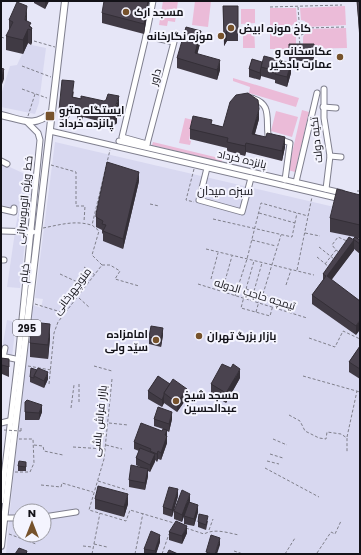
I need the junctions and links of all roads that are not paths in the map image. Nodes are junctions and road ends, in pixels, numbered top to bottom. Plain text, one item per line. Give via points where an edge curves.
1 (65, 1) edge
2 (152, 1) edge
3 (146, 36) junction
4 (324, 89) dead end
5 (317, 93) dead end
6 (246, 97) edge
7 (323, 107) junction
8 (336, 108) dead end
9 (52, 112) junction
10 (1, 115) edge
11 (26, 121) junction
12 (50, 131) junction
13 (120, 139) joint
14 (148, 146) junction
15 (330, 156) junction
16 (341, 157) dead end
17 (1, 161) edge
18 (7, 164) dead end
19 (207, 168) junction
20 (251, 178) junction
21 (285, 180) junction
22 (296, 182) junction
23 (326, 189) junction
24 (347, 194) edge
25 (347, 200) edge
26 (1, 209) edge
27 (14, 210) dead end
28 (2, 231) edge
29 (38, 231) junction
30 (30, 232) junction
31 (5, 348) dead end
32 (2, 357) edge
33 (21, 362) junction
34 (14, 420) junction
35 (1, 423) edge
36 (7, 453) edge
37 (7, 472) edge
38 (2, 500) edge
39 (76, 512) dead end
40 (52, 516) edge
41 (4, 518) junction
42 (12, 518) edge
43 (1, 546) edge

1 - 9 main road, خیام / 295
2 - 3 street, داور
3 - 13 street, داور
3 - 14 street, داور via 174,42
4 - 7 street, تکیه دولت
5 - 22 street
6 - 21 street via 258,100 266,107 270,137 290,143
7 - 8 street
7 - 15 street, تکیه دولت
9 - 11 main road via 40,121
9 - 12 main road, خیام / 295
10 - 11 main road
11 - 30 street, خط ویژه اتوبوسرانی via 40,137
12 - 19 street
12 - 29 main road, خیام / 295
13 - 14 street, پانزده خرداد
14 - 21 street, پانزده خرداد
15 - 16 street
15 - 23 street, تکیه دولت
17 - 18 street
19 - 20 street
19 - 20 street via 199,200 242,212
20 - 25 street
21 - 22 street, پانزده خرداد
22 - 23 street, پانزده خرداد
23 - 24 street, پانزده خرداد
26 - 27 street
28 - 30 street
29 - 30 street
29 - 33 main road, خیام / 295
30 - 33 street, خط ویژه اتوبوسرانی
31 - 32 street
32 - 33 street
33 - 34 main road, خیام / 295
34 - 35 street
34 - 36 street
34 - 36 main road, خیام / 295 via 14,439
36 - 37 main road, خیام / 295
37 - 38 main road, خیام / 295
38 - 41 main road, خیام / 295
39 - 40 street
41 - 42 street
41 - 43 main road, خیام / 295

